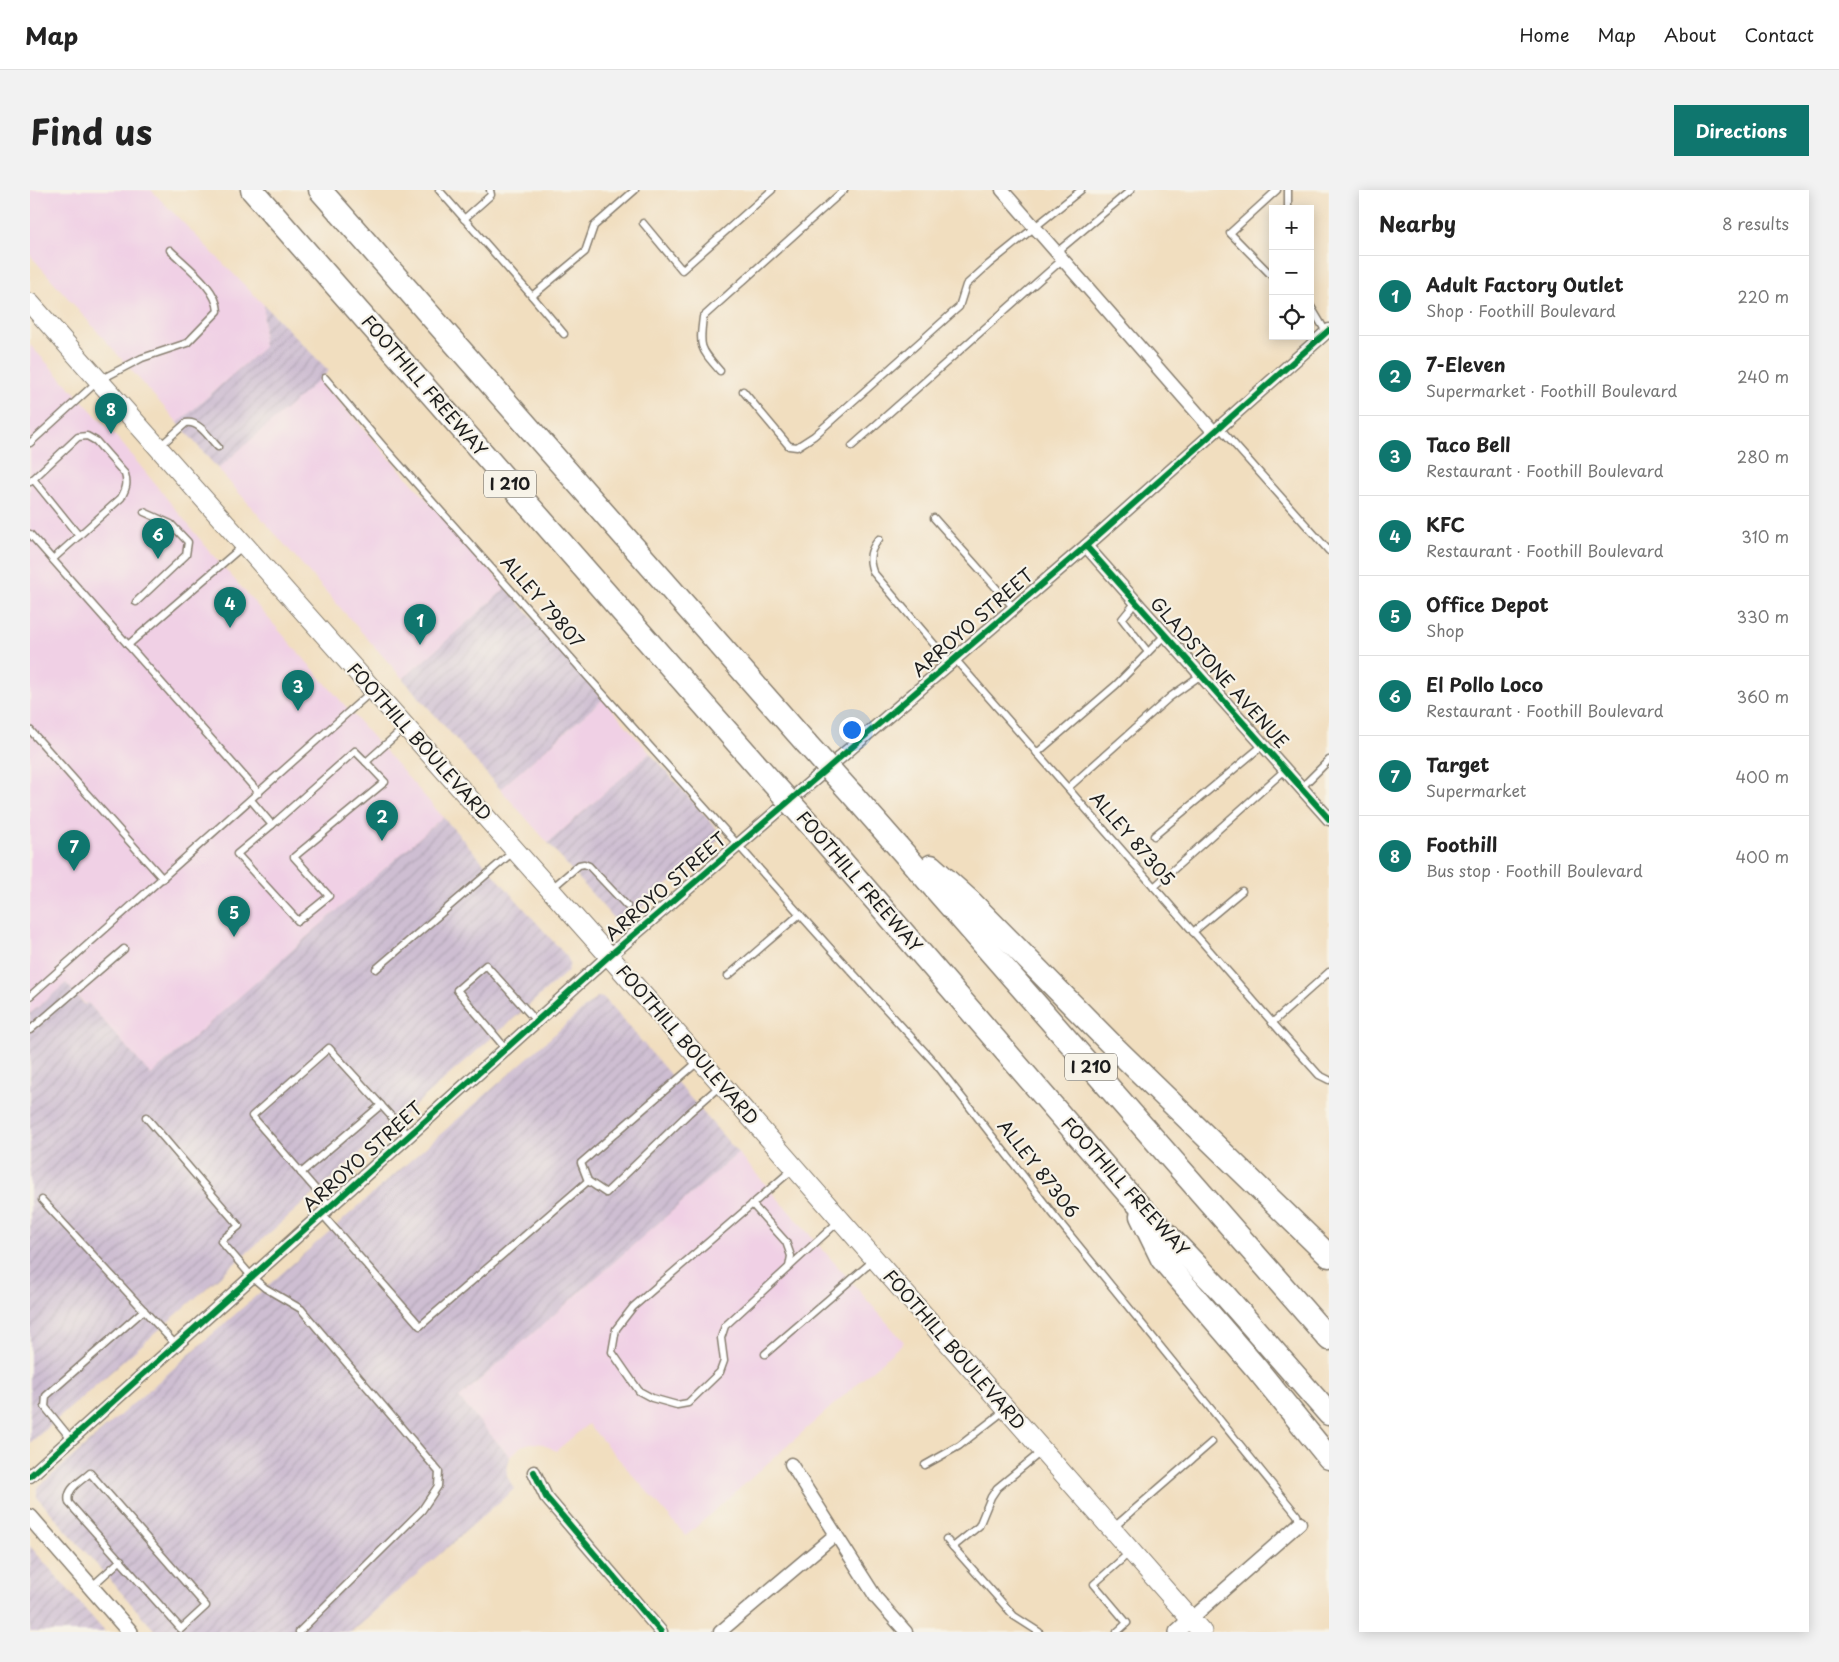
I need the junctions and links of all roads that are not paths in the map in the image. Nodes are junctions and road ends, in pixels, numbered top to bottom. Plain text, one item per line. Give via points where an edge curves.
1 (252, 190) edge
2 (320, 190) edge
3 (439, 190) edge
4 (490, 190) edge
5 (635, 190) edge
6 (772, 190) edge
7 (844, 190) edge
8 (1002, 190) edge
9 (1081, 190) edge
10 (1131, 190) edge
11 (1277, 190) edge
12 (1288, 190) edge
13 (1288, 205) edge
14 (464, 219) junction
15 (644, 223) dead end
16 (1036, 228) junction
17 (170, 250) dead end
18 (1060, 256) junction
19 (1269, 273) edge
20 (532, 296) junction
21 (30, 303) edge
22 (1314, 310) edge
23 (1327, 331) edge
24 (564, 334) dead end
25 (720, 371) dead end
26 (325, 378) dead end
27 (98, 381) junction
28 (743, 391) dead end
29 (1216, 429) junction
30 (30, 442) edge
31 (852, 446) dead end
32 (158, 447) junction
33 (218, 447) dead end
34 (32, 481) edge
35 (144, 512) dead end
36 (934, 518) dead end
37 (30, 534) edge
38 (79, 536) junction
39 (879, 538) dead end
40 (244, 545) junction
41 (1086, 546) junction
42 (1329, 551) edge
43 (53, 559) junction
44 (136, 602) dead end
45 (1136, 602) junction
46 (1014, 608) junction
47 (1165, 635) junction
48 (128, 644) junction
49 (1148, 652) junction
50 (953, 661) junction
51 (1201, 675) junction
52 (373, 690) junction
53 (406, 727) junction
54 (30, 730) edge
55 (1263, 745) junction
56 (1037, 753) junction
57 (1329, 760) edge
58 (366, 762) junction
59 (1286, 770) junction
60 (1068, 788) junction
61 (1301, 788) junction
62 (259, 793) junction
63 (852, 794) junction
64 (251, 800) junction
65 (1329, 819) edge
66 (272, 825) junction
67 (1154, 836) dead end
68 (739, 845) junction
69 (515, 850) junction
70 (163, 878) junction
71 (1154, 887) junction
72 (550, 890) junction
73 (1242, 891) dead end
74 (627, 906) dead end
75 (800, 914) junction
76 (1193, 932) junction
77 (124, 949) dead end
78 (609, 956) junction
79 (376, 968) dead end
80 (1329, 972) edge
81 (728, 976) dead end
82 (30, 996) edge
83 (536, 1022) junction
84 (1272, 1023) junction
85 (30, 1030) edge
86 (506, 1049) junction
87 (700, 1060) junction
88 (1329, 1080) edge
89 (721, 1085) junction
90 (381, 1105) junction
91 (146, 1117) dead end
92 (409, 1136) junction
93 (794, 1168) junction
94 (301, 1173) junction
95 (588, 1182) junction
96 (1131, 1197) junction
97 (42, 1200) dead end
98 (752, 1204) junction
99 (326, 1210) junction
100 (840, 1220) junction
101 (1329, 1256) edge
102 (875, 1259) junction
103 (789, 1267) junction
104 (252, 1277) junction
105 (144, 1310) junction
106 (1329, 1339) edge
107 (176, 1345) junction
108 (765, 1354) dead end
109 (1007, 1409) junction
110 (1329, 1414) edge
111 (71, 1439) junction
112 (1212, 1442) dead end
113 (1043, 1450) junction
114 (1329, 1458) edge
115 (791, 1464) dead end
116 (925, 1465) dead end
117 (534, 1472) dead end
118 (30, 1476) edge
119 (30, 1518) edge
120 (1300, 1523) joint
121 (1112, 1528) junction
122 (836, 1534) junction
123 (946, 1539) dead end
124 (953, 1547) junction
125 (1131, 1551) junction
126 (121, 1560) junction
127 (91, 1587) junction
128 (1197, 1626) edge
129 (130, 1632) edge
130 (299, 1632) edge
131 (661, 1632) edge
132 (720, 1632) edge
133 (906, 1632) edge
134 (1039, 1632) edge
135 (1117, 1632) edge
136 (1177, 1632) edge

1 - 96 highway, FOOTHILL FREEWAY / I 210, bridge via 814,829
2 - 63 highway, I 210, bridge
3 - 14 lane
4 - 14 lane via 490,195
5 - 20 lane via 594,226 585,252
6 - 15 lane via 682,270
7 - 25 lane via 703,316 703,351
8 - 16 street
9 - 16 lane
10 - 18 lane
11 - 19 lane via 1230,233
12 - 13 lane
14 - 20 lane
16 - 18 street
16 - 28 lane via 966,285 959,307 814,436 797,447 789,446
17 - 27 lane via 212,292 218,311 187,343 142,358
18 - 29 street
18 - 31 lane
20 - 24 lane
21 - 27 main road, FOOTHILL BOULEVARD
22 - 23 lane
23 - 29 street, ARROYO STREET
26 - 68 lane, ALLEY 79807
27 - 30 lane
27 - 32 main road, FOOTHILL BOULEVARD
29 - 41 street, ARROYO STREET
29 - 42 lane
32 - 33 lane via 191,422 197,424
32 - 40 main road, FOOTHILL BOULEVARD
34 - 38 lane
34 - 38 lane via 78,437 87,436 96,441 125,474 127,488 121,498
35 - 44 lane via 171,524 188,542 188,549 186,555
36 - 46 lane
37 - 43 lane
38 - 43 lane
39 - 50 lane, ALLEY 87305 via 869,556 873,572
40 - 48 lane
40 - 52 main road, FOOTHILL BOULEVARD
41 - 45 street, GLADSTONE AVENUE
41 - 46 street, ARROYO STREET
43 - 48 lane
45 - 47 street, GLADSTONE AVENUE
45 - 49 lane via 1122,620
46 - 50 street, ARROYO STREET
47 - 49 lane
47 - 51 street, GLADSTONE AVENUE
48 - 62 lane
49 - 56 lane via 1116,685
50 - 56 lane, ALLEY 87305
50 - 68 street, ARROYO STREET
51 - 55 street, GLADSTONE AVENUE
51 - 60 lane via 1170,697
52 - 53 main road, FOOTHILL BOULEVARD
52 - 62 lane
53 - 58 lane
53 - 69 main road, FOOTHILL BOULEVARD
54 - 70 lane
55 - 59 street, GLADSTONE AVENUE
55 - 67 lane
56 - 60 lane, ALLEY 87305
57 - 61 lane
58 - 66 lane via 355,752
58 - 66 lane via 385,782 294,857 328,896 298,921 237,854
59 - 61 street, GLADSTONE AVENUE
59 - 71 lane
60 - 71 lane, ALLEY 87305
61 - 65 street, GLADSTONE AVENUE
62 - 64 lane
63 - 101 highway via 972,903 1114,1047
63 - 106 highway, I 210
64 - 66 lane
64 - 70 lane
68 - 75 lane, ALLEY 87306
68 - 78 street, ARROYO STREET
69 - 72 main road, FOOTHILL BOULEVARD
69 - 79 lane
70 - 82 lane
71 - 76 lane, ALLEY 87305
72 - 74 lane via 579,864 584,864
72 - 78 main road, FOOTHILL BOULEVARD
73 - 76 lane
75 - 81 lane
75 - 120 lane, ALLEY 87306 via 936,1064 1297,1515
76 - 84 lane, ALLEY 87305
77 - 85 lane
78 - 83 street, ARROYO STREET
78 - 87 main road, FOOTHILL BOULEVARD
80 - 84 lane
83 - 86 street, ARROYO STREET
83 - 86 lane via 486,965 457,990
84 - 88 lane, ALLEY 87305 via 1319,1075
86 - 92 street, ARROYO STREET
87 - 89 main road, FOOTHILL BOULEVARD
87 - 95 lane via 581,1164
89 - 93 main road, FOOTHILL BOULEVARD
89 - 95 lane via 606,1193
90 - 92 lane
90 - 94 lane
90 - 94 lane via 329,1048 252,1116
91 - 104 lane via 239,1226 221,1241
92 - 99 street, ARROYO STREET
93 - 98 lane
93 - 100 main road, FOOTHILL BOULEVARD
94 - 99 lane
95 - 99 lane via 420,1326
96 - 110 highway, FOOTHILL FREEWAY / I 210 via 1223,1293
96 - 114 highway via 1162,1259
97 - 105 lane
98 - 103 lane via 786,1242 791,1256
98 - 103 lane via 633,1307 616,1329 612,1352 639,1391 677,1405 688,1404 720,1372 724,1361 721,1338 725,1326
99 - 104 street, ARROYO STREET
100 - 102 main road, FOOTHILL BOULEVARD
100 - 103 lane
102 - 108 lane
102 - 109 main road, FOOTHILL BOULEVARD
104 - 107 street, ARROYO STREET
104 - 130 lane via 264,1288 301,1308 439,1472 438,1486 422,1510
105 - 107 lane
105 - 111 lane via 46,1396 44,1407
107 - 111 street, ARROYO STREET
109 - 113 main road, FOOTHILL BOULEVARD
109 - 116 lane via 959,1446
111 - 118 street, ARROYO STREET
112 - 121 lane
113 - 121 main road, FOOTHILL BOULEVARD
113 - 124 lane via 997,1488 979,1526
115 - 122 street
117 - 131 street via 546,1497
119 - 127 street
120 - 128 street
121 - 125 main road, FOOTHILL BOULEVARD
122 - 132 street
122 - 133 street via 877,1599
123 - 124 lane
124 - 134 lane via 1014,1616
125 - 128 main road, FOOTHILL BOULEVARD
125 - 135 lane via 1094,1584 1127,1623
126 - 126 lane via 69,1504 69,1490 90,1473 206,1606 181,1629
126 - 127 lane
127 - 129 street
128 - 136 street

